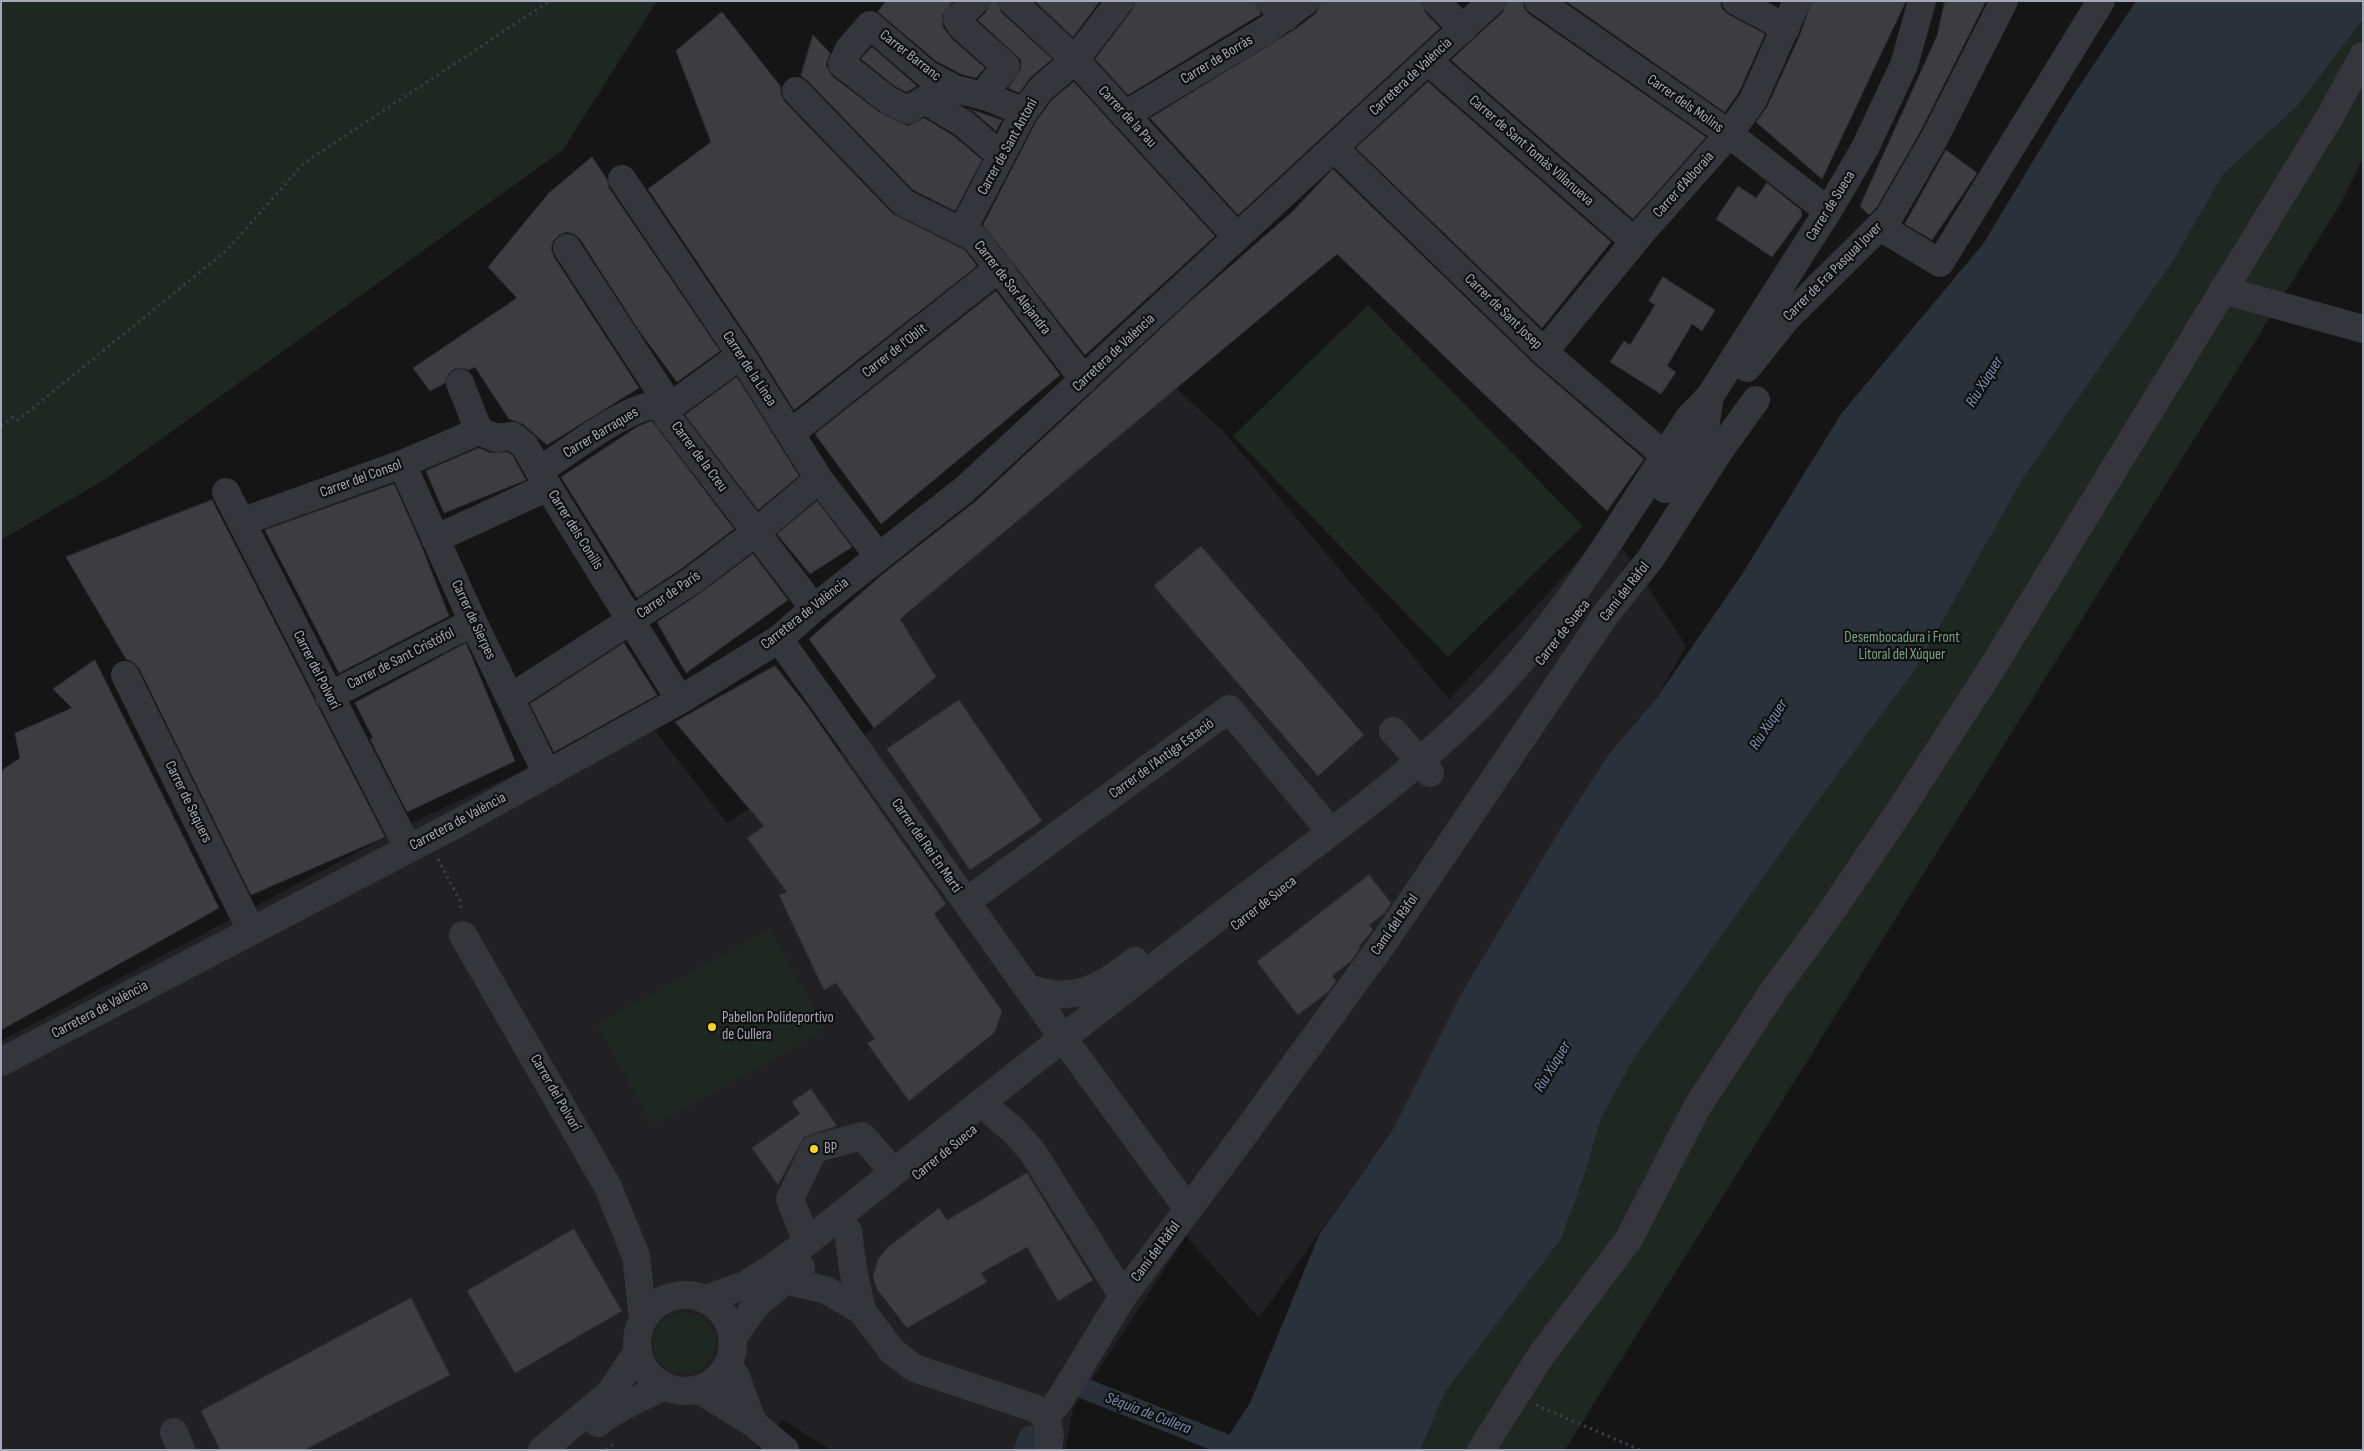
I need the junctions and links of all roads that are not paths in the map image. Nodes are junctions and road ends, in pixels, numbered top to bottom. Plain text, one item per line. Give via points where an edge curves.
1 (975, 1) edge
2 (1012, 1) edge
3 (1120, 1) edge
4 (1436, 1) edge
5 (1492, 1) edge
6 (1538, 1) edge
7 (1736, 1) edge
8 (1797, 1) edge
9 (1922, 1) edge
10 (2004, 1) edge
11 (2101, 1) edge
12 (1287, 7) edge
13 (1786, 28) junction
14 (1463, 29) junction
15 (2363, 56) edge
16 (1075, 60) junction
17 (1428, 61) junction
18 (796, 91) dead end
19 (982, 96) junction
20 (1024, 112) junction
21 (1125, 115) junction
22 (1729, 134) junction
23 (1334, 148) junction
24 (1001, 156) junction
25 (622, 179) dead end
26 (1828, 211) junction
27 (1880, 227) junction
28 (962, 231) junction
29 (1237, 238) junction
30 (1634, 241) junction
31 (567, 248) dead end
32 (999, 268) junction
33 (2223, 290) junction
34 (2363, 329) edge
35 (1544, 352) junction
36 (741, 355) junction
37 (1084, 380) junction
38 (460, 383) dead end
39 (1710, 396) junction
40 (1756, 400) dead end
41 (665, 406) junction
42 (1705, 429) junction
43 (479, 431) junction
44 (791, 433) junction
45 (1672, 462) junction
46 (402, 464) junction
47 (543, 479) junction
48 (819, 479) junction
49 (226, 492) dead end
50 (241, 522) junction
51 (756, 532) junction
52 (435, 539) junction
53 (879, 557) junction
54 (814, 608) junction
55 (473, 622) junction
56 (631, 622) junction
57 (779, 639) junction
58 (125, 675) dead end
59 (329, 696) junction
60 (510, 698) junction
61 (680, 700) junction
62 (1393, 731) dead end
63 (1425, 767) junction
64 (547, 774) junction
65 (1331, 832) junction
66 (417, 843) junction
67 (966, 902) junction
68 (251, 930) junction
69 (463, 935) road end
70 (1189, 940) junction
71 (1028, 988) junction
72 (1068, 1045) junction
73 (1, 1062) edge
74 (994, 1114) junction
75 (894, 1172) junction
76 (1188, 1210) junction
77 (848, 1231) junction
78 (807, 1242) junction
79 (636, 1256) junction
80 (784, 1280) junction
81 (1123, 1296) junction
82 (693, 1297) junction
83 (862, 1311) junction
84 (644, 1319) junction
85 (733, 1337) junction
86 (638, 1351) junction
87 (728, 1364) junction
88 (663, 1386) junction
89 (698, 1389) junction
90 (1046, 1416) junction
91 (753, 1423) junction
92 (542, 1450) edge
93 (566, 1450) edge
94 (785, 1450) edge
95 (1048, 1450) edge
96 (1481, 1450) edge

1 - 19 street via 958,19 961,26 1006,66
2 - 16 street, Carrer de la Pau
3 - 16 street, Carrer de Sant Antoni
4 - 14 street
5 - 14 street, Carretera de València
6 - 22 street, Carrer dels Molins
7 - 13 street
8 - 13 street, Carrer d'Alboraia
9 - 26 street, Carrer de Sueca via 1904,65 1885,110
10 - 27 street, Carrer de Fra Pasqual Jover via 1934,139
11 - 27 street via 1940,263
12 - 21 street, Carrer de Borràs
13 - 22 street, Carrer d'Alboraia via 1753,100
14 - 17 street, Carretera de València
15 - 33 street via 2332,113
16 - 20 street, Carrer de Sant Antoni via 1041,89
16 - 21 street, Carrer de la Pau
17 - 23 street, Carretera de València
17 - 30 street, Carrer de Sant Tomàs Villanueva
18 - 28 street, Carrer de Sor Alejandra via 904,203
19 - 20 street, Carrer Barranc
19 - 24 street, Carrer Barranc via 955,89 927,74 870,25 849,49 842,64 888,100 908,110 924,100 935,106 963,123
20 - 24 street, Carrer de Sant Antoni
21 - 29 street, Carrer de la Pau
22 - 26 street, Carrer dels Molins
22 - 30 street, Carrer d'Alboraia
23 - 29 street, Carretera de València
23 - 35 street, Carrer de Sant Josep
24 - 28 street, Carrer de Sant Antoni
25 - 36 street, Carrer de la Línea
26 - 39 street, Carrer de Sueca
27 - 42 street, Carrer de Fra Pasqual Jover via 1786,319 1758,352
28 - 32 street, Carrer de Sor Alejandra via 975,238
29 - 37 street, Carretera de València
30 - 35 street, Carrer d'Alboraia
31 - 41 street, Carrer de la Creu via 664,397
32 - 37 street, Carrer de Sor Alejandra
32 - 44 street, Carrer de l'Oblit
33 - 34 street
33 - 96 street via 1992,668 1897,815 1772,993 1697,1107 1629,1239 1542,1354
35 - 45 street, Carrer de Sant Josep
36 - 41 street, Carrer Barraques via 676,403
36 - 44 street, Carrer de la Línea
37 - 53 street, Carretera de València via 966,489
38 - 43 street
39 - 42 street, Carrer de Sueca
39 - 45 street, Carrer de Sueca via 1689,418
40 - 76 street, Camí del Ràfol via 1651,558 1606,614 1384,942
41 - 47 street, Carrer Barraques via 647,406 625,416
41 - 51 street, Carrer de la Creu via 666,415
42 - 45 street, Carrer de Sueca
43 - 46 street, Carrer del Consol
43 - 47 street, Carrer dels Conills via 496,438 513,436 525,446
44 - 48 street, Carrer de la Línea
45 - 63 street, Carrer de Sueca via 1529,651
46 - 50 street, Carrer del Consol
46 - 52 street, Carrer de Sierpes
47 - 52 street, Carrer Barraques
47 - 56 street, Carrer dels Conills
48 - 51 street, Carrer de París
48 - 53 street, Carrer de la Línea
49 - 50 street, Carrer del Polvorí
50 - 59 street, Carrer del Polvorí
51 - 54 street, Carrer de la Creu
51 - 56 street, Carrer de París
52 - 55 street, Carrer de Sierpes
53 - 54 street, Carretera de València
54 - 57 street, Carretera de València
55 - 59 street, Carrer de Sant Cristòfol
55 - 60 street, Carrer de Sierpes
56 - 60 street, Carrer de París
56 - 61 street, Carrer dels Conills
57 - 61 street, Carretera de València
57 - 67 street, Carrer del Rei En Martí
58 - 68 street, Carrer de Sequers
59 - 66 street, Carrer del Polvorí
60 - 64 street, Carrer de Sierpes
61 - 64 street, Carretera de València
62 - 63 street
63 - 65 street, Carrer de Sueca
63 - 72 street, Carrer de Sueca
64 - 66 street, Carretera de València
65 - 67 street, Carrer de l'Antiga Estació via 1229,709
65 - 70 street, Carrer de Sueca
66 - 68 street, Carretera de València
67 - 71 street, Carrer del Rei En Martí
68 - 73 street, Carretera de València
69 - 79 street, Carrer del Polvorí via 608,1187
70 - 71 street via 1149,950 1119,974 1074,994 1054,995
70 - 72 street, Carrer de Sueca
71 - 72 street, Carrer del Rei En Martí
72 - 74 street, Carrer de Sueca
72 - 75 street, Carrer de Sueca
72 - 76 street, Carrer del Rei En Martí
74 - 77 street, Carrer de Sueca
74 - 81 street via 1032,1151
75 - 78 street, Carrer de Sueca
75 - 78 street via 862,1136 814,1149 790,1199
76 - 81 street, Camí del Ràfol
77 - 80 street, Carrer de Sueca
77 - 83 street
78 - 82 street, Carrer de Sueca via 743,1286
79 - 82 street, Carrer del Polvorí
79 - 84 street, Carrer del Polvorí
80 - 83 street via 826,1290
80 - 85 street, Carrer de Sueca via 756,1305
81 - 90 street, Camí del Ràfol via 1059,1401
82 - 84 street via 659,1303
82 - 85 street via 718,1309 728,1322
83 - 90 street via 892,1351 914,1368 1034,1408
84 - 86 street via 638,1335
85 - 87 street
86 - 88 street via 642,1365
86 - 92 street via 611,1392
87 - 89 street via 711,1384
87 - 91 street
88 - 89 street via 686,1391
88 - 93 street via 608,1414
89 - 91 street
90 - 95 street via 1050,1435
91 - 94 street

